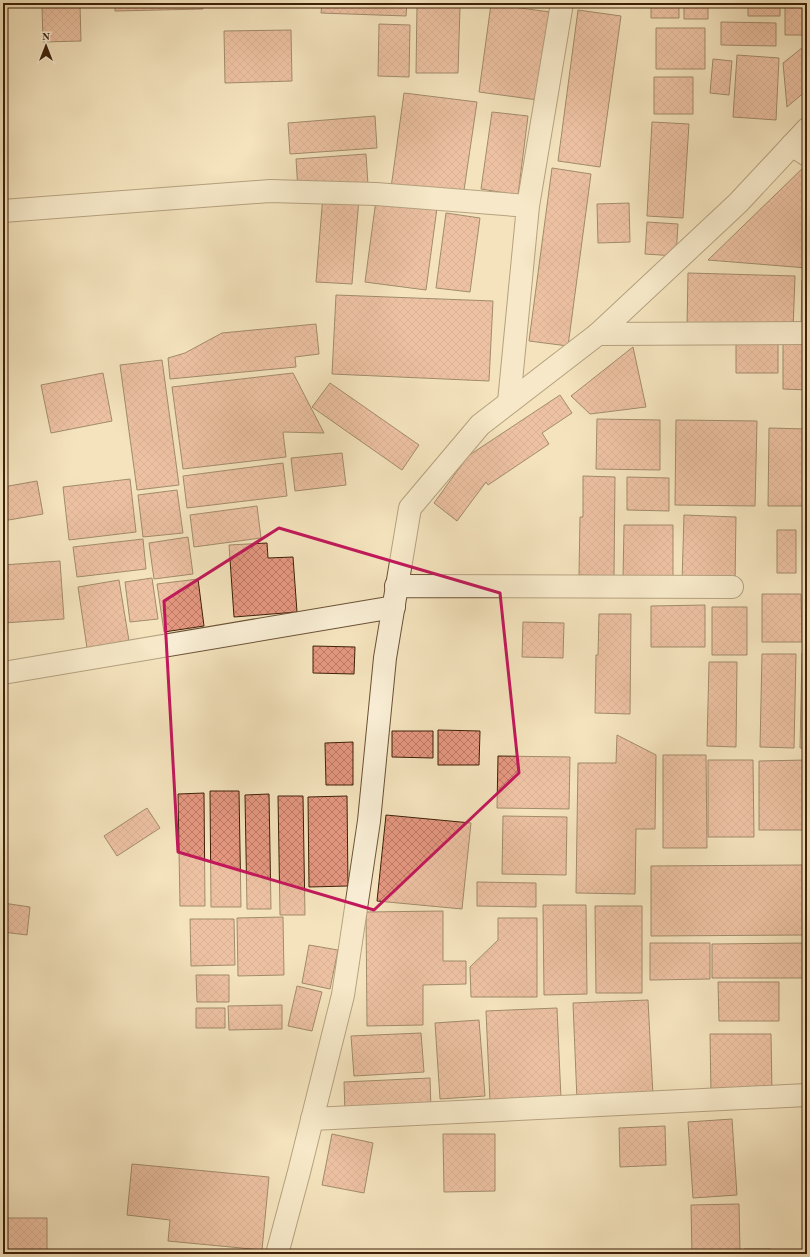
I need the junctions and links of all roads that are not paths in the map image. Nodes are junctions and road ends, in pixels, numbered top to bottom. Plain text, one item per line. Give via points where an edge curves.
1 (562, 3) edge
2 (807, 129) edge
3 (799, 150) edge
4 (528, 206) junction
5 (3, 211) edge
6 (807, 333) edge
7 (598, 334) junction
8 (509, 402) junction
9 (732, 587) dead end
10 (395, 596) junction
11 (3, 673) edge
12 (807, 1095) edge
13 (312, 1119) junction
14 (277, 1254) edge

1 - 4 street
2 - 3 street
3 - 7 street via 738,203
4 - 5 street via 376,194 270,191
4 - 8 street
6 - 7 street
7 - 8 street
8 - 10 street via 480,425 410,508
9 - 10 street
10 - 11 street
10 - 13 street via 385,658 369,821 343,995
12 - 13 street
13 - 14 street

